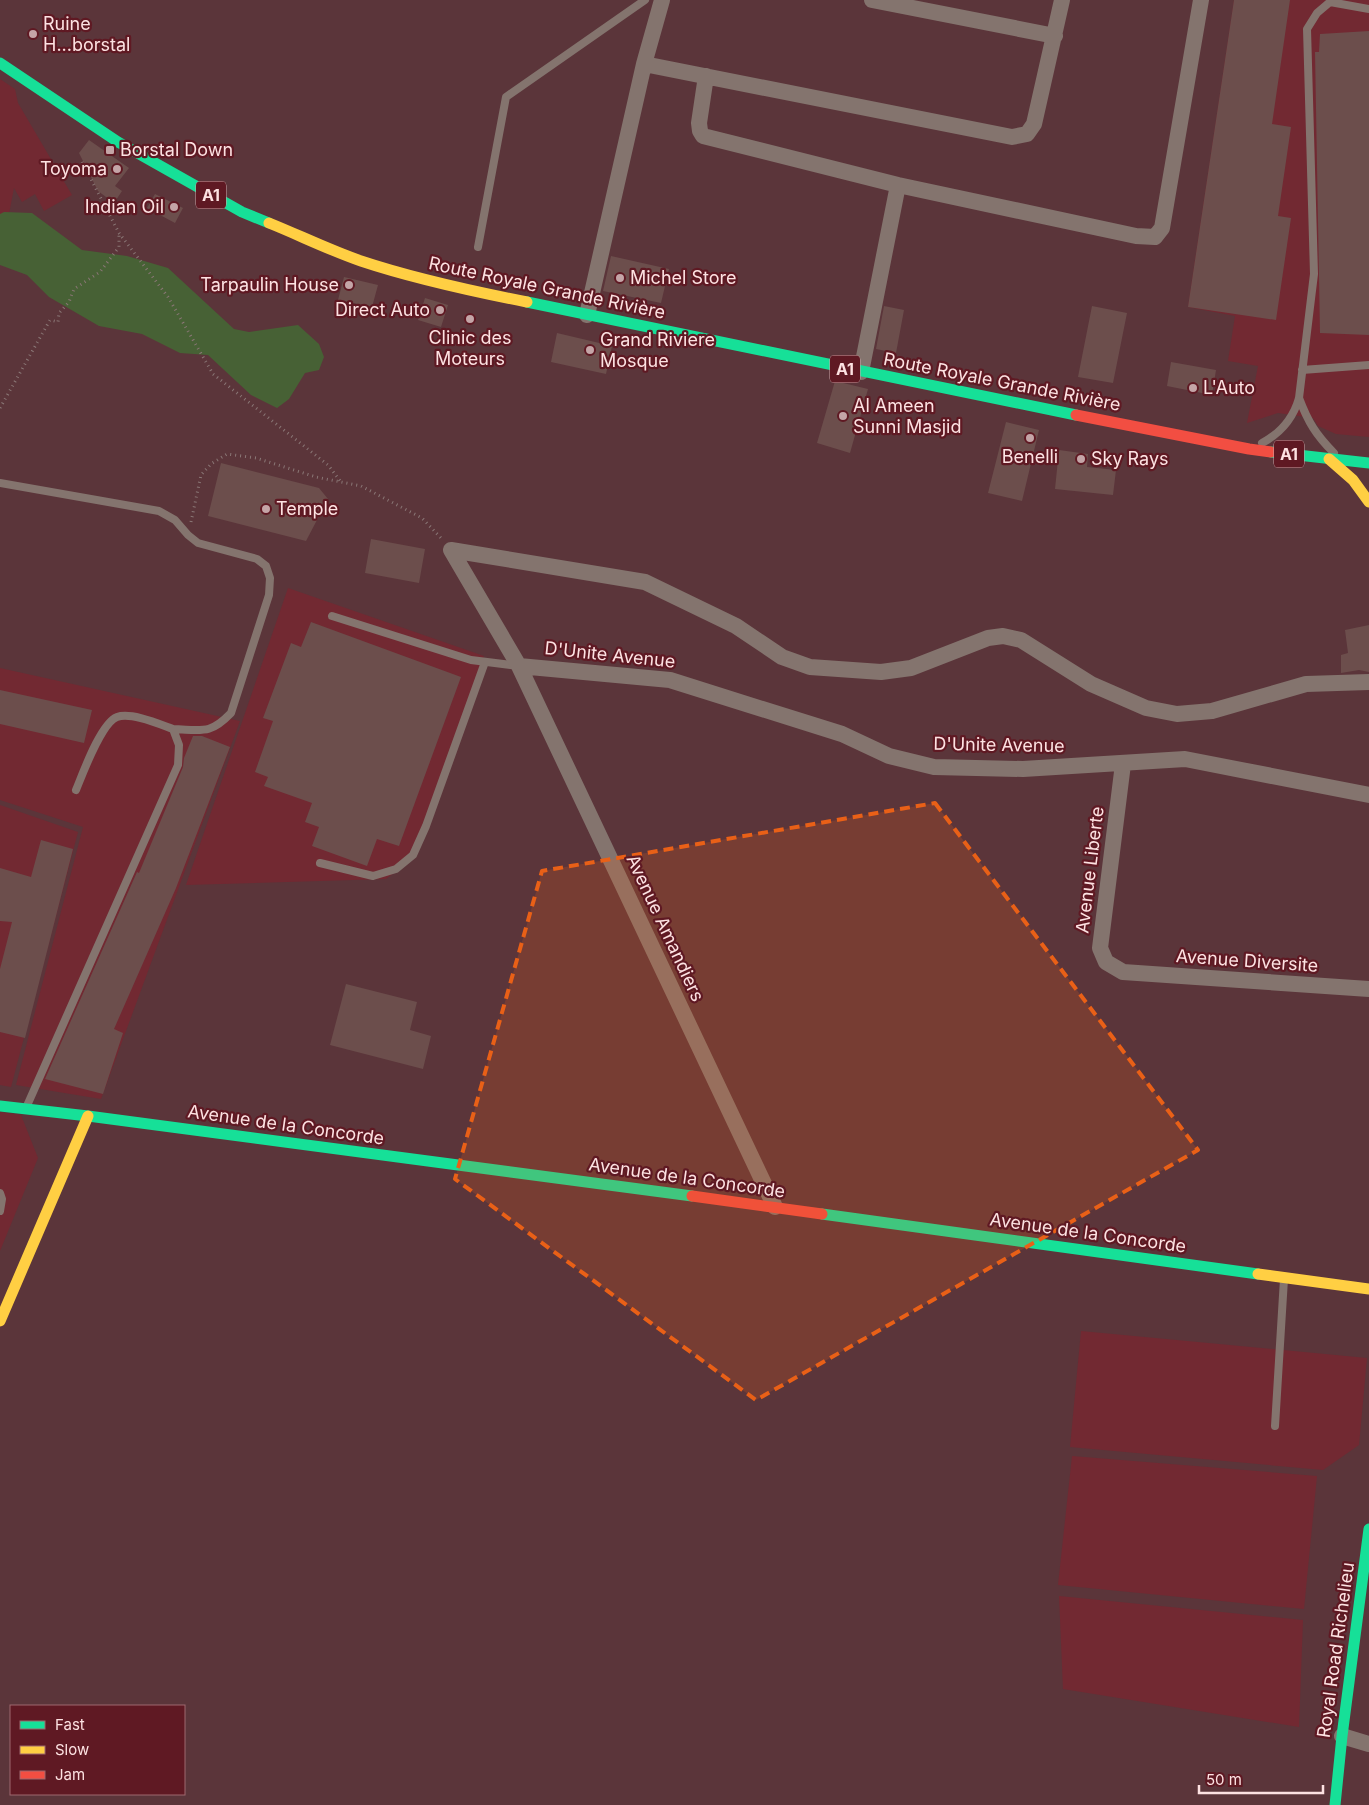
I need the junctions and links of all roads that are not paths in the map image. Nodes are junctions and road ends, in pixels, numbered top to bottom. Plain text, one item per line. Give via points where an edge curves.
1 (645, 0) edge
2 (662, 0) edge
3 (872, 0) edge
4 (1062, 0) edge
5 (1201, 0) edge
6 (1369, 9) edge
7 (1055, 36) junction
8 (0, 63) edge
9 (644, 64) junction
10 (706, 76) junction
11 (898, 185) junction
12 (478, 247) dead end
13 (587, 315) junction
14 (1369, 365) edge
15 (1302, 370) junction
16 (861, 372) junction
17 (1299, 398) junction
18 (1249, 449) junction
19 (1329, 459) junction
20 (1342, 460) junction
21 (1369, 463) edge
22 (0, 483) edge
23 (1369, 502) edge
24 (332, 616) dead end
25 (485, 662) junction
26 (519, 666) junction
27 (1369, 682) edge
28 (173, 729) junction
29 (1123, 764) junction
30 (76, 790) dead end
31 (1369, 795) edge
32 (320, 863) dead end
33 (1123, 972) joint
34 (1369, 990) edge
35 (0, 1106) edge
36 (25, 1110) junction
37 (88, 1116) junction
38 (0, 1193) edge
39 (774, 1207) junction
40 (0, 1211) edge
41 (1284, 1278) junction
42 (1369, 1289) edge
43 (0, 1321) edge
44 (1276, 1426) dead end
45 (1369, 1529) edge
46 (1367, 1568) edge
47 (1342, 1736) junction
48 (1369, 1744) edge
49 (1335, 1805) edge

1 - 12 lane via 506,97
2 - 9 street
3 - 7 street
4 - 7 street
5 - 11 street via 1162,228 1155,237 1136,236
6 - 15 lane via 1330,2 1317,13 1307,29 1314,274
7 - 10 street via 1034,124 1027,134 1012,137
8 - 13 main road, Route Royale Grande Rivière / A1 via 118,142 242,212 275,227 406,275
9 - 10 street
9 - 13 street
10 - 11 street via 699,123 703,136
11 - 16 street
13 - 16 main road, Route Royale Grande Rivière / A1
14 - 15 lane
15 - 17 lane
16 - 18 main road, Route Royale Grande Rivière / A1
17 - 18 lane via 1292,417 1282,429
17 - 20 lane via 1314,431
18 - 19 main road, Route Royale Grande Rivière / A1
19 - 20 main road, Route Royale Grande Rivière / A1
19 - 23 main road via 1353,480
20 - 21 main road, Route Royale Grande Rivière / A1
22 - 28 lane via 159,511 175,520 198,543 257,559 266,566 270,595 231,713 208,730
24 - 25 lane
25 - 26 lane
25 - 32 lane via 413,856 396,870 374,876
26 - 27 street, Avenue Amandiers via 451,550 645,582 736,626 782,657 810,667 882,672 911,668 988,638 1002,636 1021,640 1091,684 1146,708 1177,714 1212,711 1306,684
26 - 29 street, D'Unite Avenue via 670,680 842,734 889,756 934,767 1023,769
26 - 39 street, Avenue Amandiers
28 - 30 lane via 136,717 117,717 104,728
28 - 36 lane via 179,745 178,765
29 - 31 street, D'Unite Avenue via 1185,758
29 - 33 street, Avenue Liberte via 1100,948 1106,962
33 - 34 street, Avenue Diversite
35 - 36 main road, Avenue de la Concorde
36 - 37 main road, Avenue de la Concorde
37 - 39 main road, Avenue de la Concorde
37 - 43 main road
38 - 40 lane
39 - 41 main road, Avenue de la Concorde
41 - 42 main road, Avenue de la Concorde
41 - 44 lane
45 - 46 main road, Royal Road Richelieu
46 - 47 main road, Royal Road Richelieu
47 - 48 street
47 - 49 main road, Royal Road Richelieu

